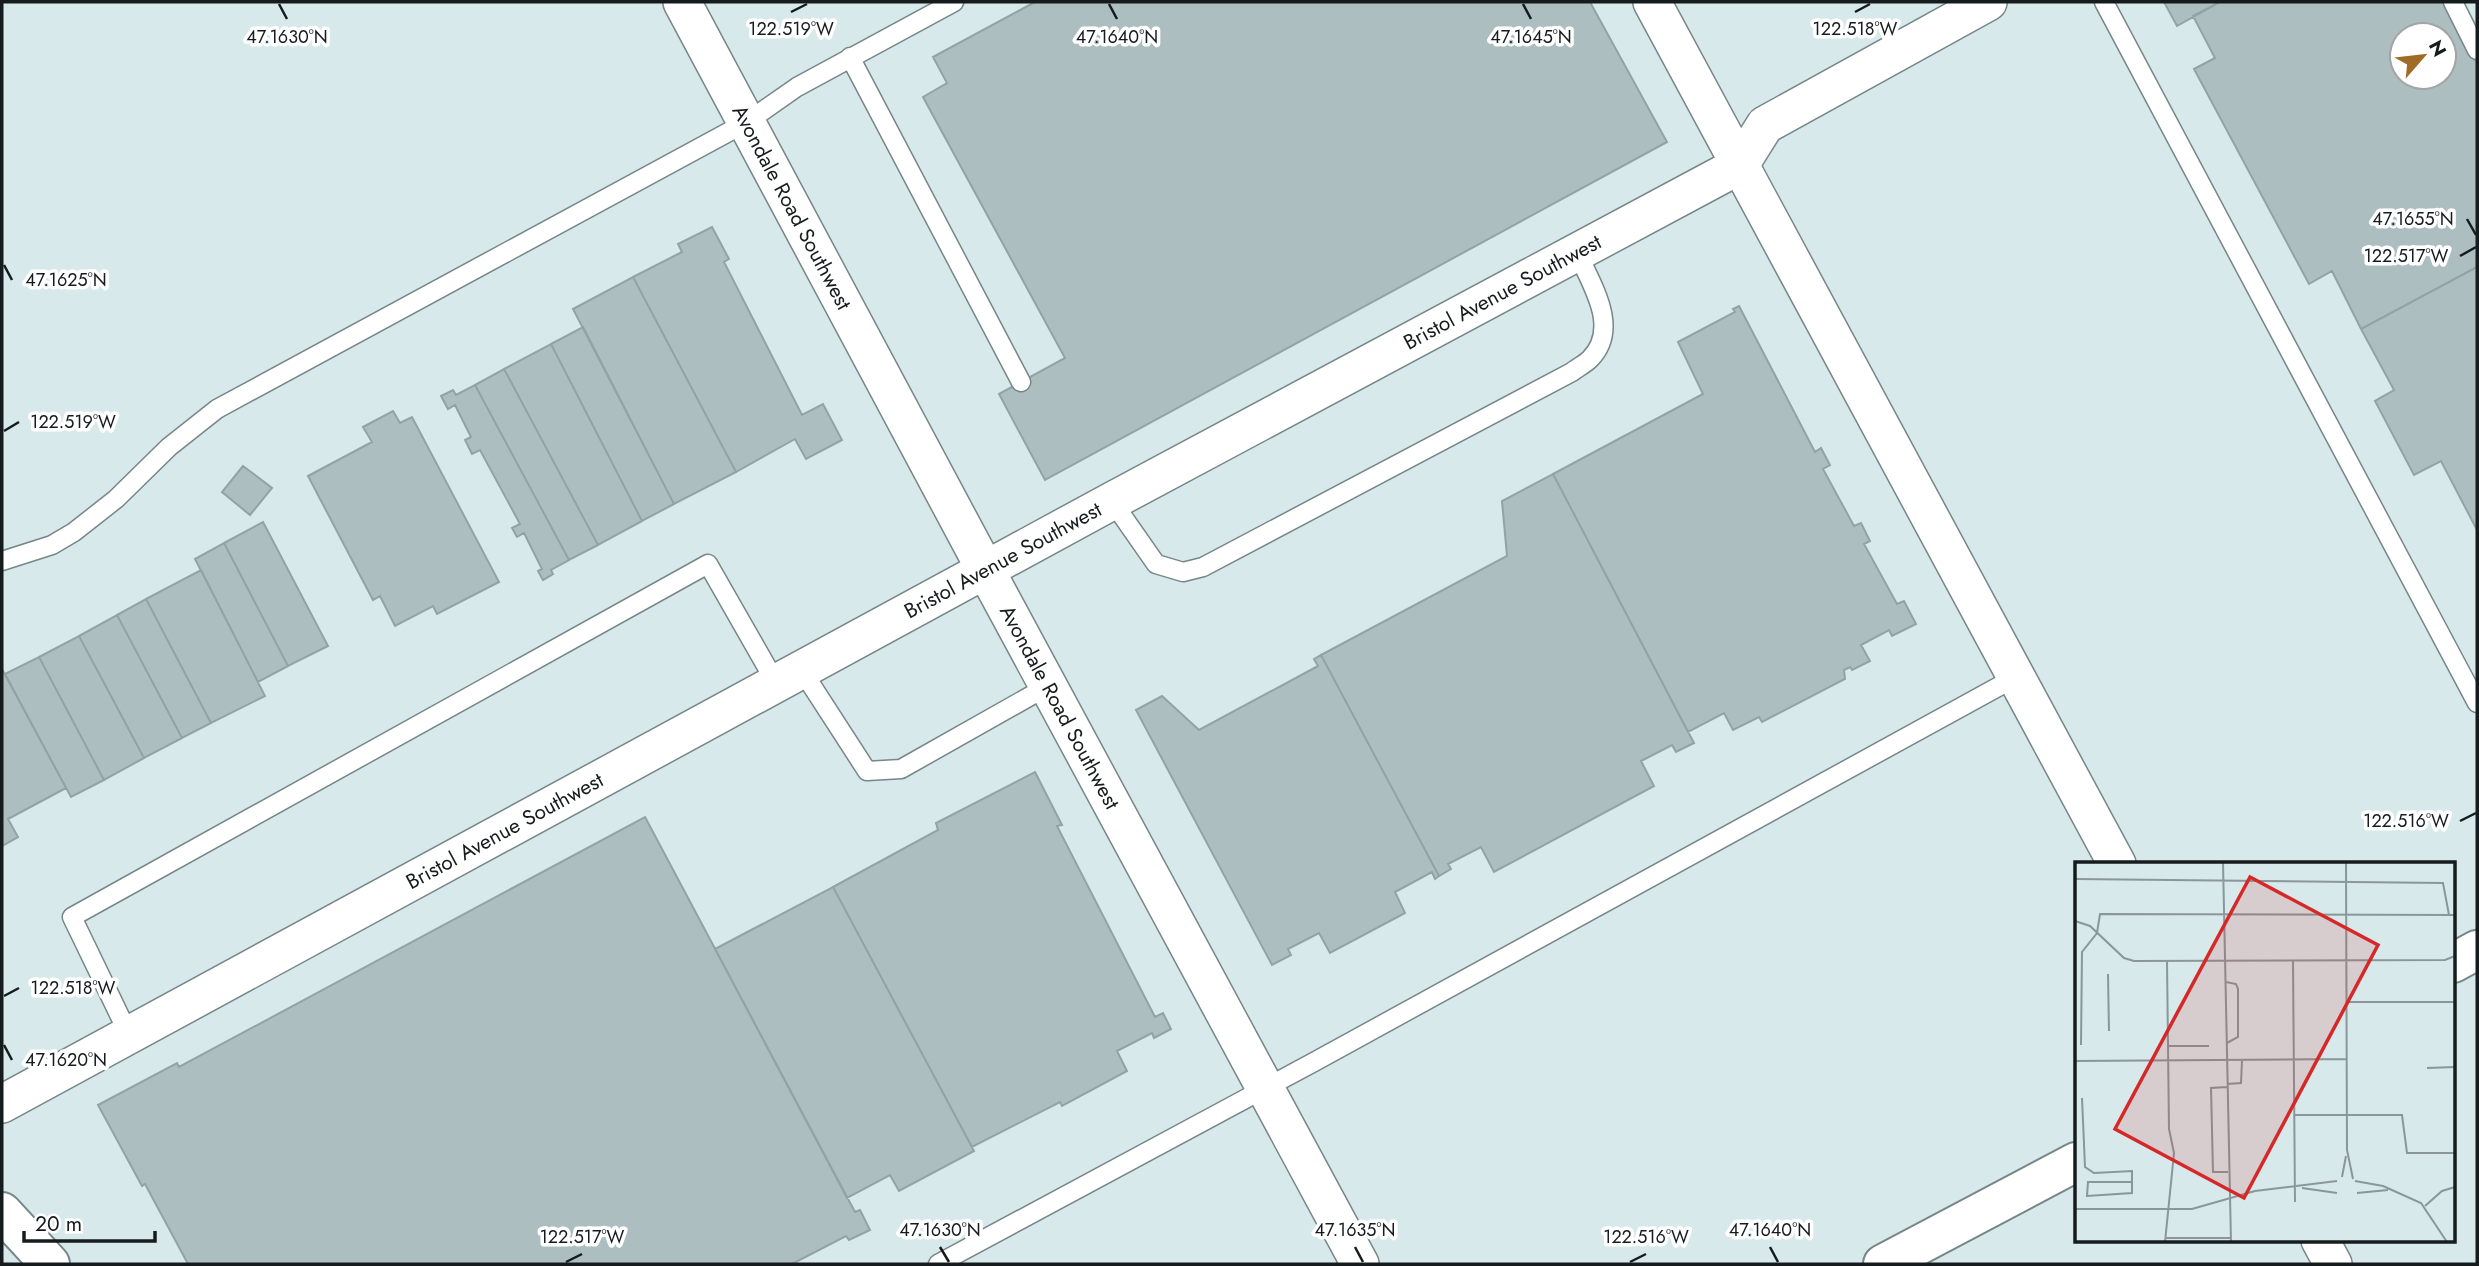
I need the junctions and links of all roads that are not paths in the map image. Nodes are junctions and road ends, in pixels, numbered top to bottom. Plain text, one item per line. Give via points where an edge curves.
1 (682, 2) edge
2 (954, 2) edge
3 (1652, 2) edge
4 (1988, 2) edge
5 (2104, 2) edge
6 (2453, 2) edge
7 (2477, 50) edge
8 (850, 57) junction
9 (747, 122) junction
10 (1740, 164) junction
11 (1577, 252) junction
12 (1021, 382) dead end
13 (1112, 501) junction
14 (2, 561) edge
15 (985, 569) junction
16 (789, 676) junction
17 (2016, 677) junction
18 (1048, 686) junction
19 (2477, 703) edge
20 (2116, 862) edge
21 (2477, 950) edge
22 (2454, 962) edge
23 (129, 1035) junction
24 (1264, 1089) junction
25 (2, 1104) edge
26 (2075, 1163) edge
27 (2, 1212) edge
28 (2321, 1242) edge
29 (1905, 1259) edge
30 (50, 1264) edge
31 (938, 1264) edge
32 (1360, 1264) edge
33 (2333, 1264) edge

1 - 9 street, Avondale Road Southwest
2 - 8 lane
3 - 10 street
4 - 10 street, Bristol Avenue Southwest via 1765,125
5 - 19 lane
6 - 7 lane
8 - 9 lane
8 - 12 lane
9 - 14 lane via 217,409 74,532 52,545
9 - 15 street, Avondale Road Southwest
10 - 11 street, Bristol Avenue Southwest
10 - 17 street
11 - 13 street, Bristol Avenue Southwest
11 - 13 lane via 1605,327 1590,360 1572,372 1203,567 1183,572 1156,564
13 - 15 street, Bristol Avenue Southwest
15 - 16 street, Bristol Avenue Southwest
15 - 18 street, Avondale Road Southwest
16 - 18 lane via 867,771 901,769
16 - 23 street, Bristol Avenue Southwest
16 - 23 lane via 708,564 72,917
17 - 20 street
17 - 24 lane
18 - 24 street, Avondale Road Southwest
21 - 22 street
23 - 25 street, Bristol Avenue Southwest
24 - 31 lane
24 - 32 street, Avondale Road Southwest
26 - 29 street
27 - 30 street
28 - 33 street

